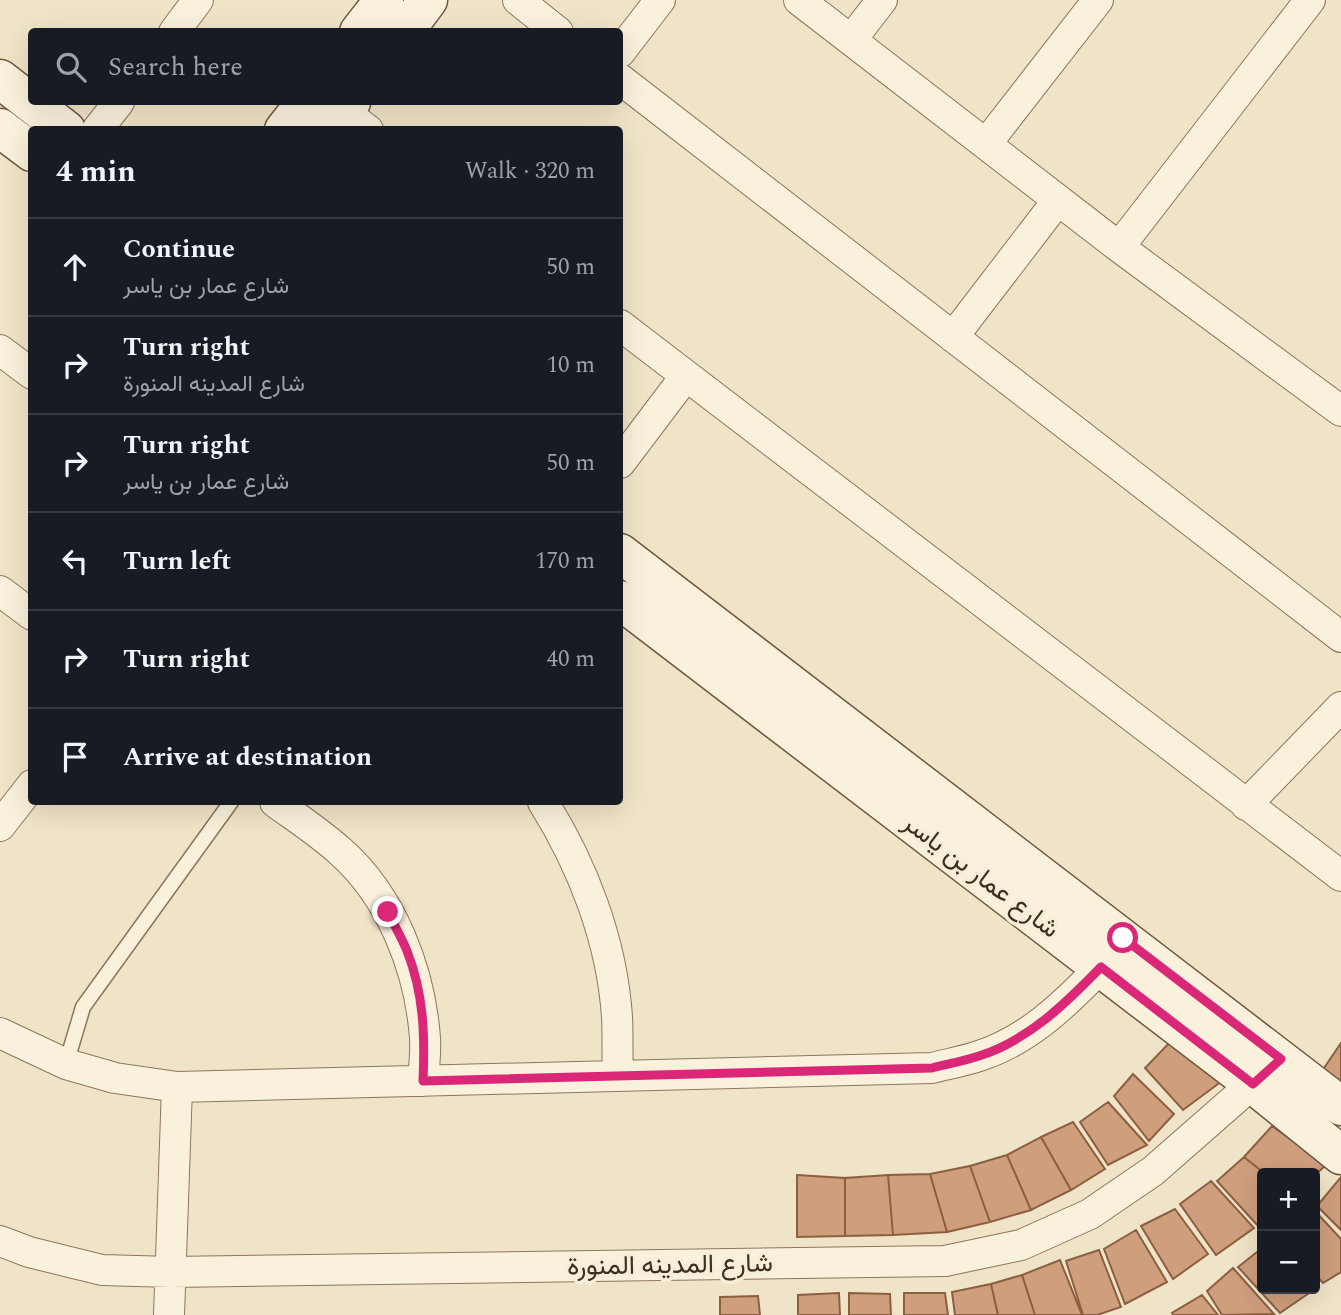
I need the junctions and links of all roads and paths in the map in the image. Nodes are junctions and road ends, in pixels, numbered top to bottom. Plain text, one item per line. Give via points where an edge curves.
1 (198, 0) edge
2 (384, 0) edge
3 (428, 0) edge
4 (518, 0) edge
5 (660, 0) edge
6 (799, 0) edge
7 (882, 0) edge
8 (1098, 0) edge
9 (1310, 0) edge
10 (177, 28) edge
11 (362, 28) edge
12 (407, 28) edge
13 (553, 28) edge
14 (851, 40) junction
15 (623, 48) edge
16 (0, 79) edge
17 (623, 81) edge
18 (28, 101) edge
19 (34, 105) edge
20 (117, 105) edge
21 (304, 105) edge
22 (61, 126) edge
23 (100, 126) edge
24 (287, 126) edge
25 (0, 128) edge
26 (986, 144) junction
27 (28, 149) edge
28 (1058, 200) junction
29 (1119, 247) junction
30 (623, 328) edge
31 (953, 337) junction
32 (0, 350) edge
33 (28, 371) edge
34 (685, 377) junction
35 (1341, 411) edge
36 (623, 459) edge
37 (623, 555) edge
38 (0, 591) edge
39 (623, 602) edge
40 (28, 612) edge
41 (1341, 638) edge
42 (1341, 707) edge
43 (28, 789) edge
44 (229, 805) edge
45 (279, 805) edge
46 (544, 805) edge
47 (1247, 805) junction
48 (2, 818) edge
49 (1341, 876) edge
50 (1101, 967) junction
51 (0, 1033) edge
52 (66, 1064) junction
53 (1267, 1071) junction
54 (618, 1076) junction
55 (423, 1081) junction
56 (177, 1087) junction
57 (1341, 1106) edge
58 (1341, 1155) edge
59 (0, 1241) edge
60 (172, 1272) junction
61 (169, 1315) edge

1 - 10 street
2 - 11 street
3 - 12 street
4 - 13 street
5 - 15 street
6 - 14 street
7 - 14 street
8 - 26 street
9 - 29 street
14 - 26 street
16 - 18 street
17 - 31 street
19 - 22 street
20 - 23 street
21 - 24 street
25 - 27 street
26 - 28 street
28 - 29 street
28 - 31 street
29 - 35 street
30 - 34 street
31 - 41 street
32 - 33 street
34 - 36 street
34 - 47 street
37 - 53 street, شارع عمار بن ياسر
38 - 40 street
39 - 50 street, شارع عمار بن ياسر
42 - 47 street
43 - 48 street
44 - 52 lane via 83,1007
45 - 55 street via 340,850 388,912 408,953 420,996
46 - 54 street via 588,890 607,952 617,1016
47 - 49 street
50 - 53 street, شارع عمار بن ياسر
50 - 54 street via 1065,1004 1026,1034 981,1056 932,1068
51 - 52 street
52 - 56 street via 115,1078
53 - 57 street, شارع عمار بن ياسر
53 - 58 street, شارع عمار بن ياسر
53 - 60 street, شارع المدينه المنورة via 1153,1171 1090,1214 1021,1245 946,1261
54 - 55 street
55 - 56 street
56 - 60 street
59 - 60 street, شارع المدينه المنورة via 102,1270
60 - 61 street

